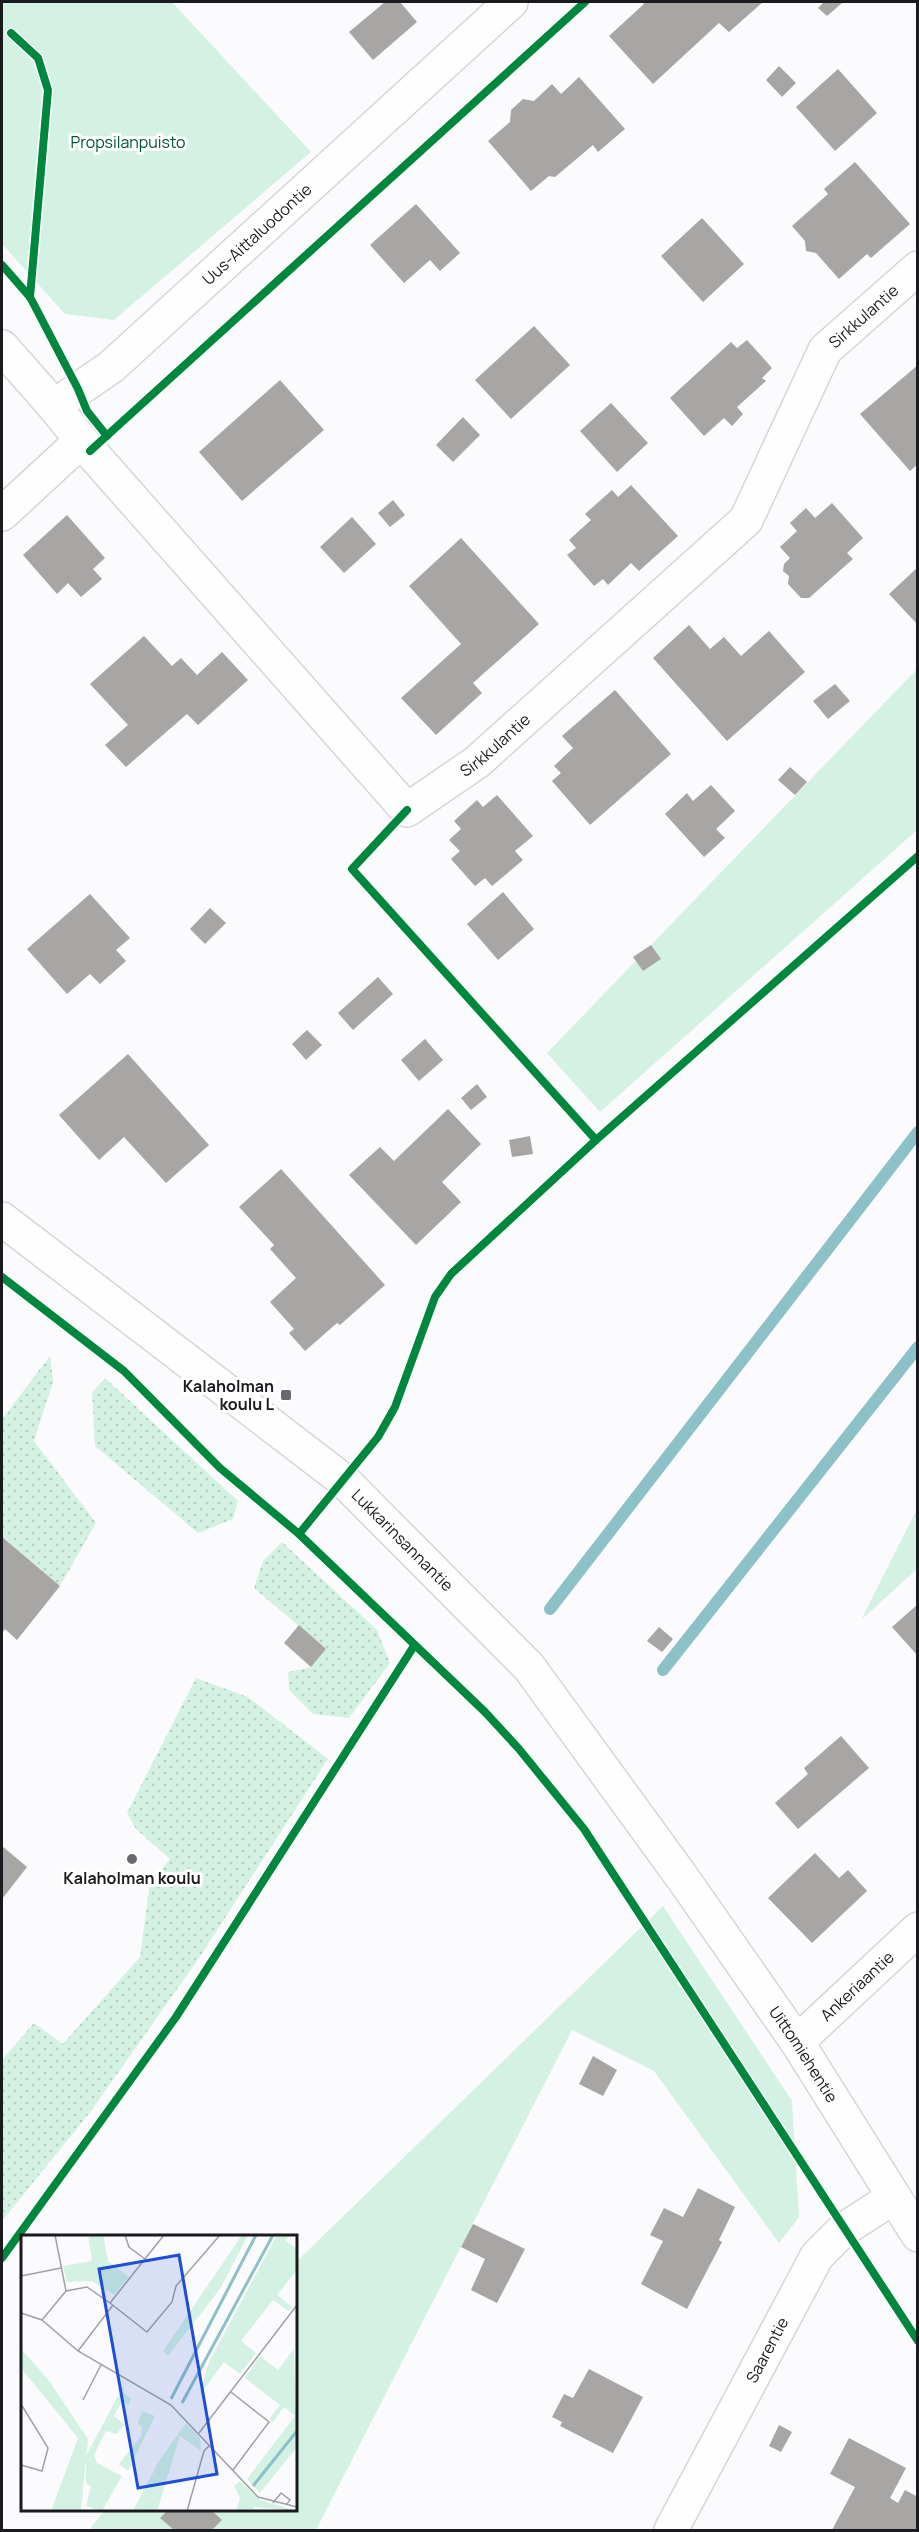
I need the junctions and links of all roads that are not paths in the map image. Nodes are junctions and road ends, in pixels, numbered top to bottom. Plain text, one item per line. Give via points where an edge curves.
1 (511, 2) edge
2 (918, 268) edge
3 (2, 347) edge
4 (54, 406) junction
5 (81, 441) junction
6 (2, 514) edge
7 (2, 1219) edge
8 (684, 1880) joint
9 (918, 1929) edge
10 (797, 2042) junction
11 (894, 2197) junction
12 (918, 2235) edge
13 (671, 2530) edge

1 - 4 street, Uus-Aittaluodontie via 111,367
2 - 5 street, Sirkkulantie via 825,350 746,520 477,762 407,810
3 - 4 street
4 - 5 street, Sirkkulantie
5 - 6 street
7 - 8 street, Lukkarinsannantie via 343,1480 529,1667
8 - 10 street, Uittomiehentie
9 - 10 street, Ankeriaantie
10 - 11 street, Uittomiehentie
11 - 12 street, Uittomiehentie
11 - 13 street, Saarentie via 843,2230 817,2256

